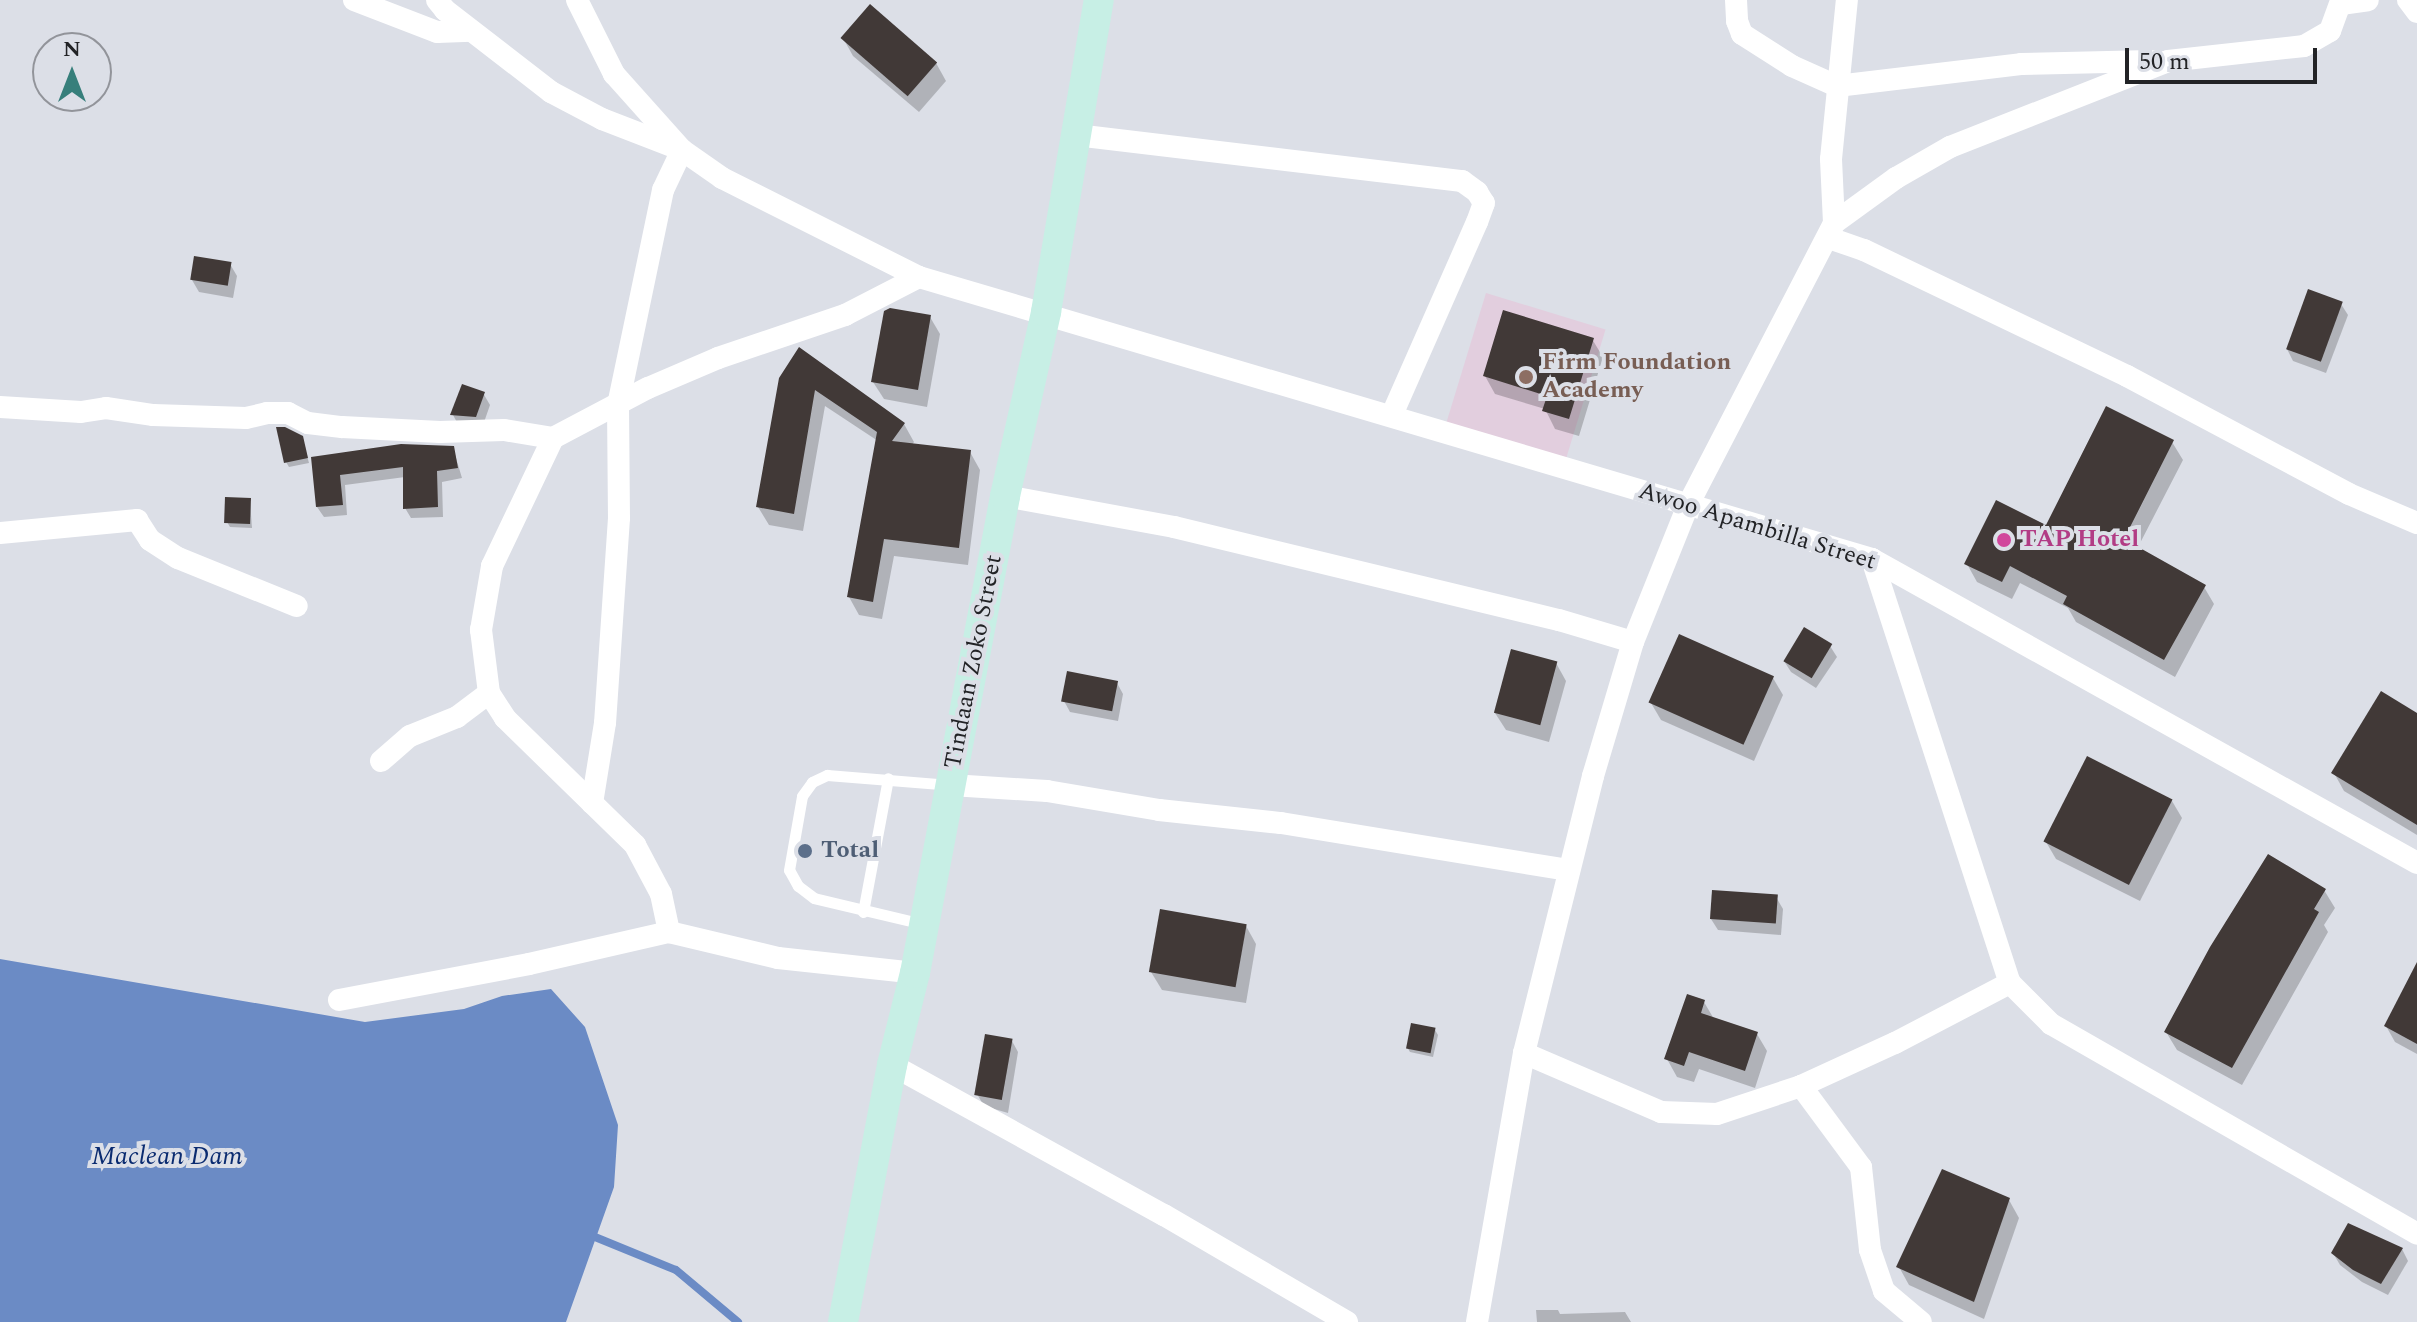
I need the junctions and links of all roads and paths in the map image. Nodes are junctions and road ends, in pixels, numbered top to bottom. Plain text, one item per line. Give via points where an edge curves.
1 (354, 0) edge
2 (437, 0) edge
3 (577, 0) edge
4 (1099, 0) edge
5 (1736, 0) edge
6 (1847, 0) edge
7 (2368, 0) edge
8 (2408, 0) edge
9 (2341, 2) edge
10 (2417, 12) edge
11 (471, 31) junction
12 (2168, 61) junction
13 (1837, 86) junction
14 (1076, 135) junction
15 (682, 150) junction
16 (1831, 231) junction
17 (919, 277) junction
18 (1046, 312) junction
19 (618, 405) junction
20 (0, 407) edge
21 (1392, 415) junction
22 (553, 438) junction
23 (1005, 496) junction
24 (1688, 505) junction
25 (2417, 523) edge
26 (0, 533) edge
27 (1872, 559) junction
28 (297, 606) dead end
29 (1633, 642) junction
30 (489, 693) junction
31 (381, 761) dead end
32 (888, 778) junction
33 (951, 785) junction
34 (592, 803) junction
35 (2417, 863) edge
36 (1569, 870) junction
37 (863, 912) junction
38 (923, 924) junction
39 (669, 932) junction
40 (915, 973) junction
41 (2010, 983) junction
42 (339, 1000) dead end
43 (1524, 1053) junction
44 (892, 1065) junction
45 (1801, 1086) junction
46 (2417, 1234) edge
47 (843, 1322) edge
48 (1347, 1322) edge
49 (1477, 1322) edge
50 (1921, 1322) edge

1 - 11 street via 437,32
2 - 11 street
3 - 15 street via 614,74
4 - 14 main road, Tindaan Zoko Street
5 - 13 street via 1742,34 1792,66
6 - 13 street
7 - 9 street
8 - 10 street
9 - 12 street via 2330,31 2304,46
11 - 15 street via 551,92 602,119
12 - 13 street via 2021,64
12 - 16 street via 1950,147 1896,178
13 - 16 street
14 - 18 main road, Tindaan Zoko Street
14 - 21 street via 1462,181 1477,192 1484,203 1477,222
15 - 17 street, Awoo Apambilla Street via 722,178
15 - 19 street via 663,190
16 - 24 street
16 - 25 street via 2127,376 2349,494
17 - 18 street, Awoo Apambilla Street
17 - 19 street via 845,315 718,358
18 - 21 street, Awoo Apambilla Street
18 - 23 main road, Tindaan Zoko Street
19 - 22 street
19 - 34 street via 619,518 605,723
20 - 22 street via 246,418 288,413 308,423 342,427 504,430
21 - 24 street, Awoo Apambilla Street
22 - 30 street via 492,566 481,630
23 - 29 street via 1174,527
23 - 33 main road, Tindaan Zoko Street
24 - 27 street, Awoo Apambilla Street
24 - 29 street
26 - 28 street via 137,520 150,540 178,558
27 - 35 street, Awoo Apambilla Street
27 - 41 street
29 - 36 street
30 - 31 street via 457,717 410,736
30 - 34 street via 505,718
32 - 33 lane
32 - 37 lane
32 - 37 lane via 827,775 812,782 802,796 789,870 814,898
33 - 36 street via 1047,791 1281,823
33 - 38 main road, Tindaan Zoko Street
34 - 39 street via 635,845 661,894
36 - 43 street
37 - 38 lane
38 - 40 main road, Tindaan Zoko Street
39 - 40 street via 778,958
39 - 42 street
40 - 44 main road, Tindaan Zoko Street
41 - 45 street
41 - 46 street via 2051,1024
43 - 45 street via 1661,1112 1717,1114
43 - 49 street
44 - 47 main road, Tindaan Zoko Street
44 - 48 street
45 - 50 street via 1861,1167 1870,1250 1884,1291

